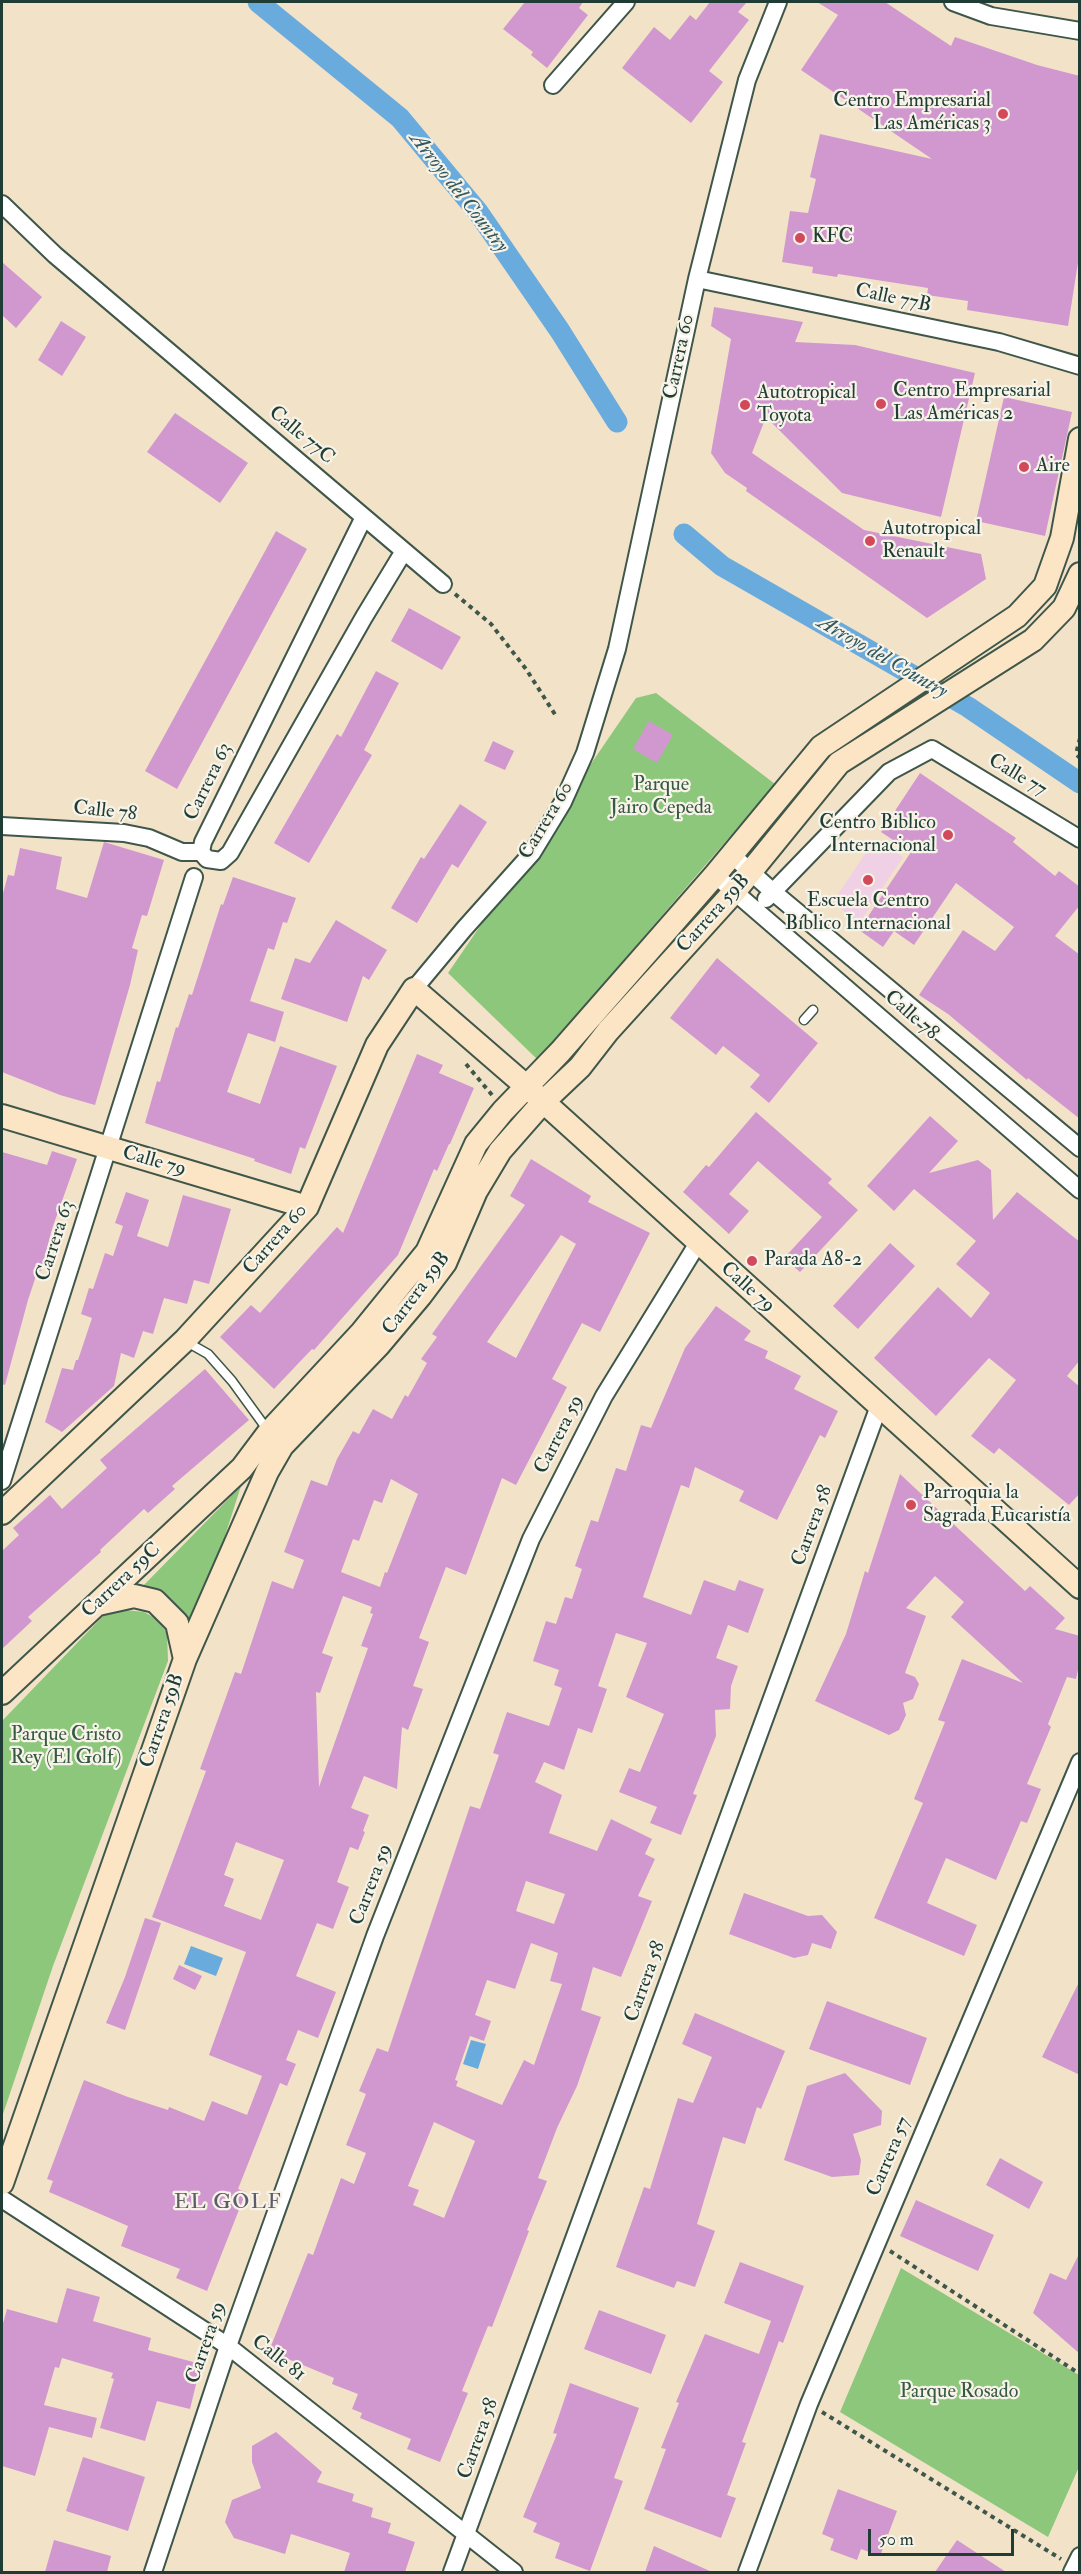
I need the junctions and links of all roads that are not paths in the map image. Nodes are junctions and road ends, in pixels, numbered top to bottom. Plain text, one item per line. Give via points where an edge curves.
1 (626, 2) edge
2 (778, 2) edge
3 (953, 2) edge
4 (1080, 31) edge
5 (553, 85) dead end
6 (2, 204) edge
7 (697, 279) junction
8 (1080, 366) edge
9 (1080, 439) edge
10 (364, 517) junction
11 (404, 551) junction
12 (1080, 574) edge
13 (443, 584) road end
14 (2, 826) edge
15 (1080, 839) edge
16 (201, 852) junction
17 (732, 855) junction
18 (752, 871) junction
19 (715, 875) junction
20 (194, 877) dead end
21 (772, 891) junction
22 (734, 892) junction
23 (756, 910) junction
24 (414, 990) junction
25 (813, 1010) dead end
26 (804, 1020) dead end
27 (526, 1086) junction
28 (543, 1102) junction
29 (2, 1116) edge
30 (1080, 1148) edge
31 (107, 1149) junction
32 (1080, 1190) edge
33 (307, 1207) junction
34 (698, 1243) junction
35 (370, 1339) junction
36 (185, 1340) junction
37 (879, 1406) junction
38 (269, 1432) junction
39 (242, 1468) joint
40 (2, 1481) edge
41 (2, 1513) edge
42 (1080, 1587) edge
43 (98, 1604) junction
44 (185, 1659) junction
45 (2, 1693) edge
46 (1080, 1762) edge
47 (2, 2183) edge
48 (2, 2199) edge
49 (228, 2346) junction
50 (466, 2535) junction
51 (153, 2572) edge
52 (452, 2572) edge
53 (514, 2572) edge
54 (747, 2572) edge

1 - 5 street
2 - 7 street, Carrera 60 via 747,80
3 - 4 street via 991,15
6 - 10 street, Calle 77C via 64,262
7 - 8 street, Calle 77B via 999,342
7 - 24 street, Carrera 60 via 617,649 585,753 532,853
9 - 17 street, Carrera 59B via 1062,538 1045,586 1017,616 821,747
10 - 11 street, Calle 77C
10 - 16 street, Carrera 63
11 - 13 street, Calle 77C
11 - 16 street, Carrera 63 via 230,853 216,861
12 - 18 street, Carrera 59B via 1064,608 1033,640 839,762
14 - 16 street, Calle 78 via 124,832 182,852
15 - 21 street, Calle 77 via 932,749 889,772
17 - 18 street, Calle 78
17 - 19 street, Carrera 59B
18 - 21 street, Calle 78
18 - 22 street, Carrera 59B
19 - 22 street, Calle 78
19 - 27 street, Carrera 59B
20 - 31 street, Carrera 63
21 - 23 street
21 - 30 street, Calle 78
22 - 23 street, Calle 78
22 - 28 street, Carrera 59B via 580,1066
23 - 32 street, Calle 78
24 - 27 street, Calle 79
24 - 33 street, Carrera 60 via 377,1045
25 - 26 lane
27 - 28 street, Calle 79
27 - 35 street, Carrera 59B via 476,1144 427,1252
28 - 34 street, Calle 79
28 - 35 street, Carrera 59B via 500,1151 476,1191 445,1263
29 - 31 street, Calle 79
31 - 33 street, Calle 79
31 - 40 street, Carrera 63
33 - 36 street, Carrera 60
34 - 37 street, Calle 79
34 - 49 street, Carrera 59 via 604,1396 531,1539 379,1926
35 - 38 street, Carrera 59B
35 - 44 street, Carrera 59B via 282,1446
36 - 38 lane via 208,1354
36 - 41 street, Carrera 60
37 - 42 street, Calle 79
37 - 50 street, Carrera 58
38 - 39 street, Carrera 59B
39 - 43 street, Carrera 59C
43 - 44 street via 134,1596 155,1601 177,1623
43 - 45 street, Carrera 59C
44 - 47 street, Carrera 59B
46 - 54 street, Carrera 57 via 809,2404
48 - 49 street, Calle 81
49 - 50 street, Calle 81
49 - 51 street, Carrera 59
50 - 52 street, Carrera 58
50 - 53 street, Calle 81

